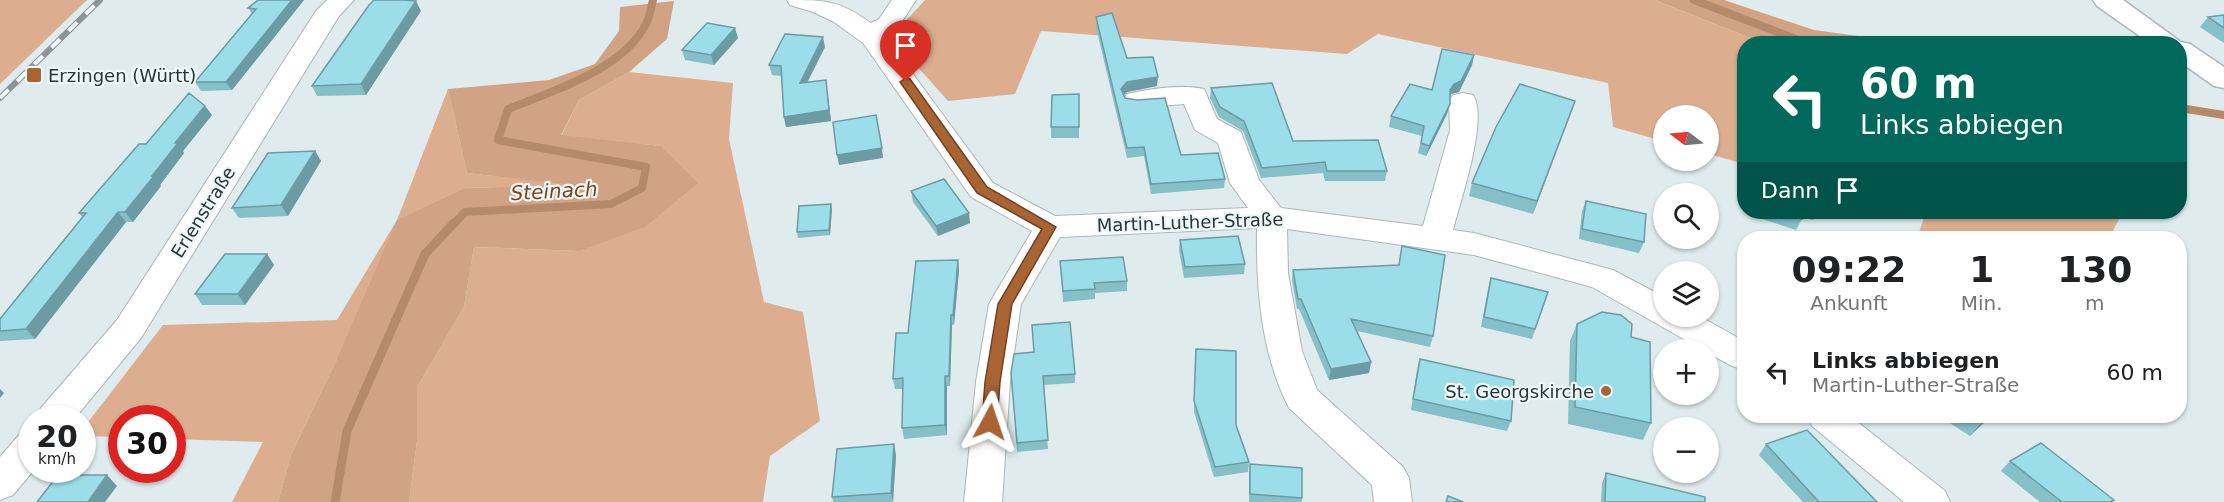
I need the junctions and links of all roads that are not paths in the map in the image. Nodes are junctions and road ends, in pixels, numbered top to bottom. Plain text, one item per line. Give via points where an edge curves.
1 (342, 0) edge
2 (799, 0) edge
3 (904, 0) edge
4 (2106, 0) edge
5 (870, 34) junction
6 (2158, 36) edge
7 (2187, 55) edge
8 (2224, 80) edge
9 (1137, 100) edge
10 (1463, 101) dead end
11 (1272, 217) junction
12 (1050, 227) junction
13 (1435, 238) junction
14 (1653, 306) edge
15 (1691, 327) edge
16 (1737, 353) edge
17 (65, 405) edge
18 (1834, 423) edge
19 (18, 463) edge
20 (0, 484) edge
21 (983, 502) edge
22 (1393, 502) edge
23 (1931, 502) edge

1 - 17 street, Erlenstraße via 329,11 129,329
2 - 5 street via 840,14
3 - 5 street via 888,24
4 - 6 main road
5 - 12 street via 982,190
7 - 8 main road
9 - 11 street via 1194,95 1205,124 1231,138 1245,183
10 - 13 street via 1464,130
11 - 12 street, Martin-Luther-Straße
11 - 13 street, Martin-Luther-Straße
11 - 22 street via 1272,273 1283,340 1302,398 1390,478
12 - 21 street via 1005,304 993,382
13 - 14 street, Martin-Luther-Straße via 1474,244 1602,278
15 - 16 street
18 - 23 street
19 - 20 street

